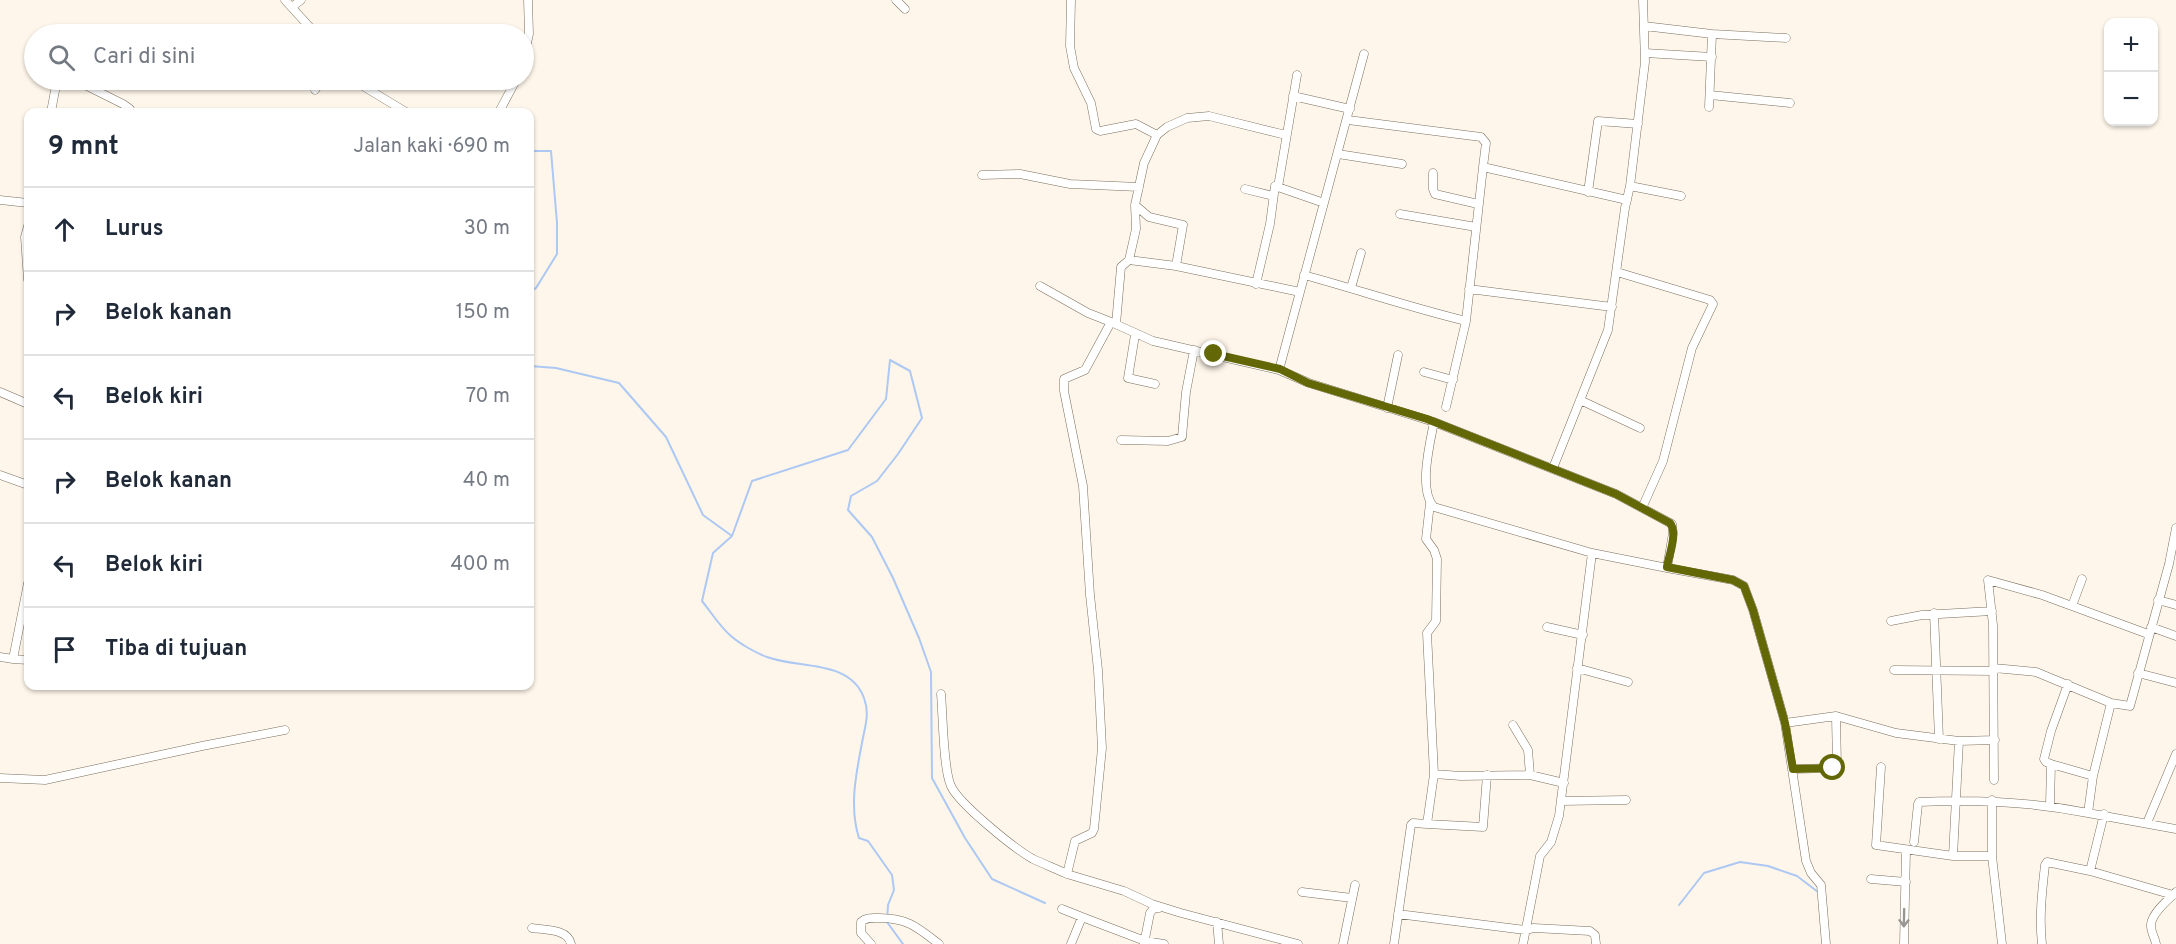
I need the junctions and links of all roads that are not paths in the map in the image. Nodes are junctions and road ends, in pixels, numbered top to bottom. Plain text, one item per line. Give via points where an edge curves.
1 (285, 0) edge
2 (301, 0) edge
3 (528, 0) edge
4 (896, 0) edge
5 (1071, 0) edge
6 (1644, 0) edge
7 (292, 7) junction
8 (905, 9) dead end
9 (307, 24) edge
10 (529, 24) edge
11 (1644, 26) junction
12 (1712, 34) junction
13 (1786, 38) dead end
14 (1645, 53) junction
15 (1364, 54) dead end
16 (1712, 57) junction
17 (1297, 75) dead end
18 (55, 90) edge
19 (95, 90) edge
20 (370, 90) edge
21 (512, 90) edge
22 (1710, 95) junction
23 (1293, 96) junction
24 (1790, 103) dead end
25 (1710, 107) dead end
26 (52, 108) edge
27 (127, 108) edge
28 (399, 108) edge
29 (502, 108) edge
30 (1350, 109) junction
31 (1348, 120) junction
32 (1638, 124) junction
33 (1157, 135) junction
34 (1286, 135) junction
35 (1338, 154) junction
36 (1401, 164) dead end
37 (1483, 167) junction
38 (1433, 173) dead end
39 (982, 174) dead end
40 (1266, 183) dead end
41 (1630, 186) junction
42 (1139, 187) junction
43 (1277, 187) junction
44 (1245, 189) dead end
45 (1588, 192) junction
46 (1274, 196) junction
47 (1681, 196) dead end
48 (1627, 200) junction
49 (0, 201) edge
50 (24, 203) edge
51 (1324, 203) junction
52 (1478, 204) junction
53 (1135, 205) junction
54 (1400, 214) dead end
55 (1476, 227) junction
56 (1361, 253) dead end
57 (1129, 260) junction
58 (1176, 266) junction
59 (1617, 272) junction
60 (1304, 275) junction
61 (1256, 284) junction
62 (1040, 286) dead end
63 (1351, 288) junction
64 (1469, 289) junction
65 (1300, 292) junction
66 (1612, 307) junction
67 (1466, 321) junction
68 (1113, 323) junction
69 (1135, 334) junction
70 (1194, 350) junction
71 (1398, 355) dead end
72 (1280, 369) junction
73 (1424, 372) dead end
74 (1453, 380) junction
75 (1155, 384) dead end
76 (0, 392) edge
77 (1581, 400) junction
78 (24, 402) edge
79 (1446, 407) dead end
80 (1387, 408) junction
81 (1434, 422) junction
82 (1640, 429) dead end
83 (1121, 440) dead end
84 (1553, 468) junction
85 (0, 475) edge
86 (24, 484) edge
87 (1430, 503) junction
88 (1642, 508) junction
89 (2176, 528) edge
90 (1592, 553) junction
91 (1667, 567) junction
92 (2082, 579) dead end
93 (2158, 600) junction
94 (24, 603) edge
95 (2176, 605) edge
96 (2072, 606) junction
97 (1992, 611) junction
98 (1934, 613) junction
99 (1891, 621) dead end
100 (1547, 627) dead end
101 (2149, 630) junction
102 (1582, 635) junction
103 (2176, 636) edge
104 (0, 657) edge
105 (13, 659) junction
106 (24, 660) edge
107 (1577, 668) junction
108 (1994, 669) junction
109 (1894, 670) dead end
110 (1936, 670) junction
111 (2138, 673) junction
112 (1628, 682) dead end
113 (2176, 683) edge
114 (2068, 684) junction
115 (941, 694) dead end
116 (2111, 703) junction
117 (1836, 716) junction
118 (1785, 723) junction
119 (1513, 725) dead end
120 (285, 730) dead end
121 (1939, 739) junction
122 (1995, 740) junction
123 (1959, 741) junction
124 (2176, 754) edge
125 (2051, 764) junction
126 (1881, 767) dead end
127 (1793, 769) junction
128 (1434, 774) junction
129 (1487, 775) junction
130 (1530, 775) junction
131 (2093, 776) junction
132 (0, 778) edge
133 (1994, 780) dead end
134 (1564, 783) junction
135 (1626, 800) dead end
136 (1992, 800) junction
137 (1561, 801) junction
138 (1957, 802) junction
139 (2050, 805) junction
140 (2088, 813) junction
141 (2104, 814) junction
142 (2147, 823) junction
143 (1427, 824) junction
144 (2176, 829) edge
145 (1914, 842) dead end
146 (1906, 850) junction
147 (1953, 856) junction
148 (1992, 856) junction
149 (2090, 871) junction
150 (1067, 874) junction
151 (1871, 879) dead end
152 (1906, 882) junction
153 (1354, 885) dead end
154 (1302, 892) dead end
155 (2174, 893) edge
156 (1352, 898) junction
157 (1062, 909) dead end
158 (1168, 909) junction
159 (1398, 914) junction
160 (1082, 917) junction
161 (1217, 922) junction
162 (532, 928) dead end
163 (1525, 930) junction
164 (1145, 940) edge
165 (571, 944) edge
166 (871, 944) edge
167 (939, 944) edge
168 (1071, 944) edge
169 (1164, 944) edge
170 (1220, 944) edge
171 (1298, 944) edge
172 (1342, 944) edge
173 (1394, 944) edge
174 (1523, 944) edge
175 (1596, 944) edge
176 (1826, 944) edge
177 (1904, 944) edge
178 (2002, 944) edge
179 (2042, 944) edge
180 (2156, 944) edge

1 - 7 street
2 - 7 street
3 - 10 street
4 - 8 street
5 - 33 street via 1070,46 1074,68 1091,103 1096,129 1136,124
6 - 11 street
7 - 9 street
11 - 12 street
11 - 14 street
12 - 13 street
12 - 16 street
14 - 16 street
14 - 32 street
15 - 30 street
16 - 22 street
17 - 23 street
18 - 26 street
19 - 27 street
20 - 28 street
21 - 29 street
22 - 24 street
22 - 25 street
23 - 30 street
23 - 34 street
30 - 31 street
31 - 35 street
31 - 37 street via 1481,137 1486,143
32 - 41 street
32 - 45 street via 1598,121
33 - 34 street via 1176,121 1201,116
33 - 42 street via 1144,163
34 - 43 street
35 - 36 street
35 - 51 street
37 - 45 street
37 - 52 street
38 - 52 street via 1435,194
39 - 42 street via 1020,174 1070,184
40 - 43 street
41 - 47 street
41 - 48 street
42 - 53 street
43 - 46 street
43 - 51 street
44 - 46 street
45 - 48 street
46 - 61 street
48 - 59 street
49 - 50 street
51 - 60 street
52 - 55 street
53 - 57 street via 1136,229
53 - 58 street via 1152,219 1183,225
54 - 55 street
55 - 64 street
56 - 63 street
57 - 58 street
57 - 68 street via 1121,267
58 - 61 street
59 - 66 street
59 - 88 street via 1713,304 1692,348 1665,452
60 - 63 street
60 - 65 street
61 - 65 street
62 - 68 street
63 - 67 street
64 - 66 street
64 - 67 street
65 - 72 street
66 - 77 street via 1608,330
67 - 74 street
68 - 69 street
68 - 150 street via 1085,370 1063,381 1083,486 1102,748 1094,829 1075,841
69 - 70 street
69 - 75 street via 1128,378
70 - 72 street
70 - 83 street via 1182,437 1168,441
71 - 80 street
72 - 80 street via 1308,383
73 - 74 street
74 - 79 street
76 - 78 street
77 - 82 street
77 - 84 street
80 - 81 street
81 - 84 street
81 - 87 street via 1425,468
84 - 88 street
85 - 86 street
87 - 90 street
87 - 128 street via 1426,539 1437,559 1436,621 1427,633
88 - 91 street via 1672,524
89 - 93 street
90 - 91 street
90 - 102 street
91 - 118 street via 1733,580 1744,586
92 - 96 street
93 - 95 street
93 - 101 street
94 - 105 street
96 - 97 street via 1988,580
96 - 101 street
97 - 98 street
97 - 108 street
98 - 99 street
98 - 110 street
100 - 102 street
101 - 103 street
101 - 111 street
102 - 107 street
104 - 105 street
105 - 106 street
107 - 112 street
107 - 134 street
108 - 110 street
108 - 114 street via 2033,671
108 - 122 street
109 - 110 street
110 - 121 street
111 - 113 street
111 - 116 street via 2130,706
114 - 116 street
114 - 125 street via 2045,756
115 - 150 street via 946,761 953,789 978,817 1032,858
116 - 131 street
117 - 118 street
117 - 121 street via 1896,733
117 - 127 street via 1837,766
118 - 127 street
119 - 130 street via 1528,750
120 - 132 street via 45,780
121 - 123 street
122 - 123 street
122 - 133 street
123 - 138 street
124 - 142 street
125 - 131 street
125 - 139 street
126 - 146 street via 1875,843 1879,847
127 - 176 street via 1806,861 1821,885
128 - 129 street
128 - 143 street
129 - 130 street
129 - 143 street via 1483,827
130 - 134 street
131 - 140 street
134 - 137 street
135 - 137 street
136 - 138 street
136 - 139 street
136 - 148 street
137 - 163 street via 1554,836 1540,856
138 - 145 street via 1918,803
138 - 147 street
139 - 140 street
140 - 141 street
141 - 142 street
141 - 149 street
142 - 144 street
143 - 159 street via 1411,825
146 - 147 street
146 - 152 street
147 - 148 street
148 - 178 street
149 - 155 street
149 - 179 street via 2049,861 2045,864
150 - 158 street
151 - 152 street
152 -> 177 street
153 - 156 street
154 - 156 street
155 - 180 street via 2152,922
156 - 172 street
157 - 160 street
158 - 161 street
158 - 164 street via 1154,908 1150,913
159 - 163 street
159 - 173 street
160 - 164 street
160 - 168 street
161 - 170 street
161 - 171 street
162 - 165 street via 565,934
163 - 174 street
163 - 175 street via 1590,931
164 - 169 street
166 - 167 street via 861,933 863,919 903,920

